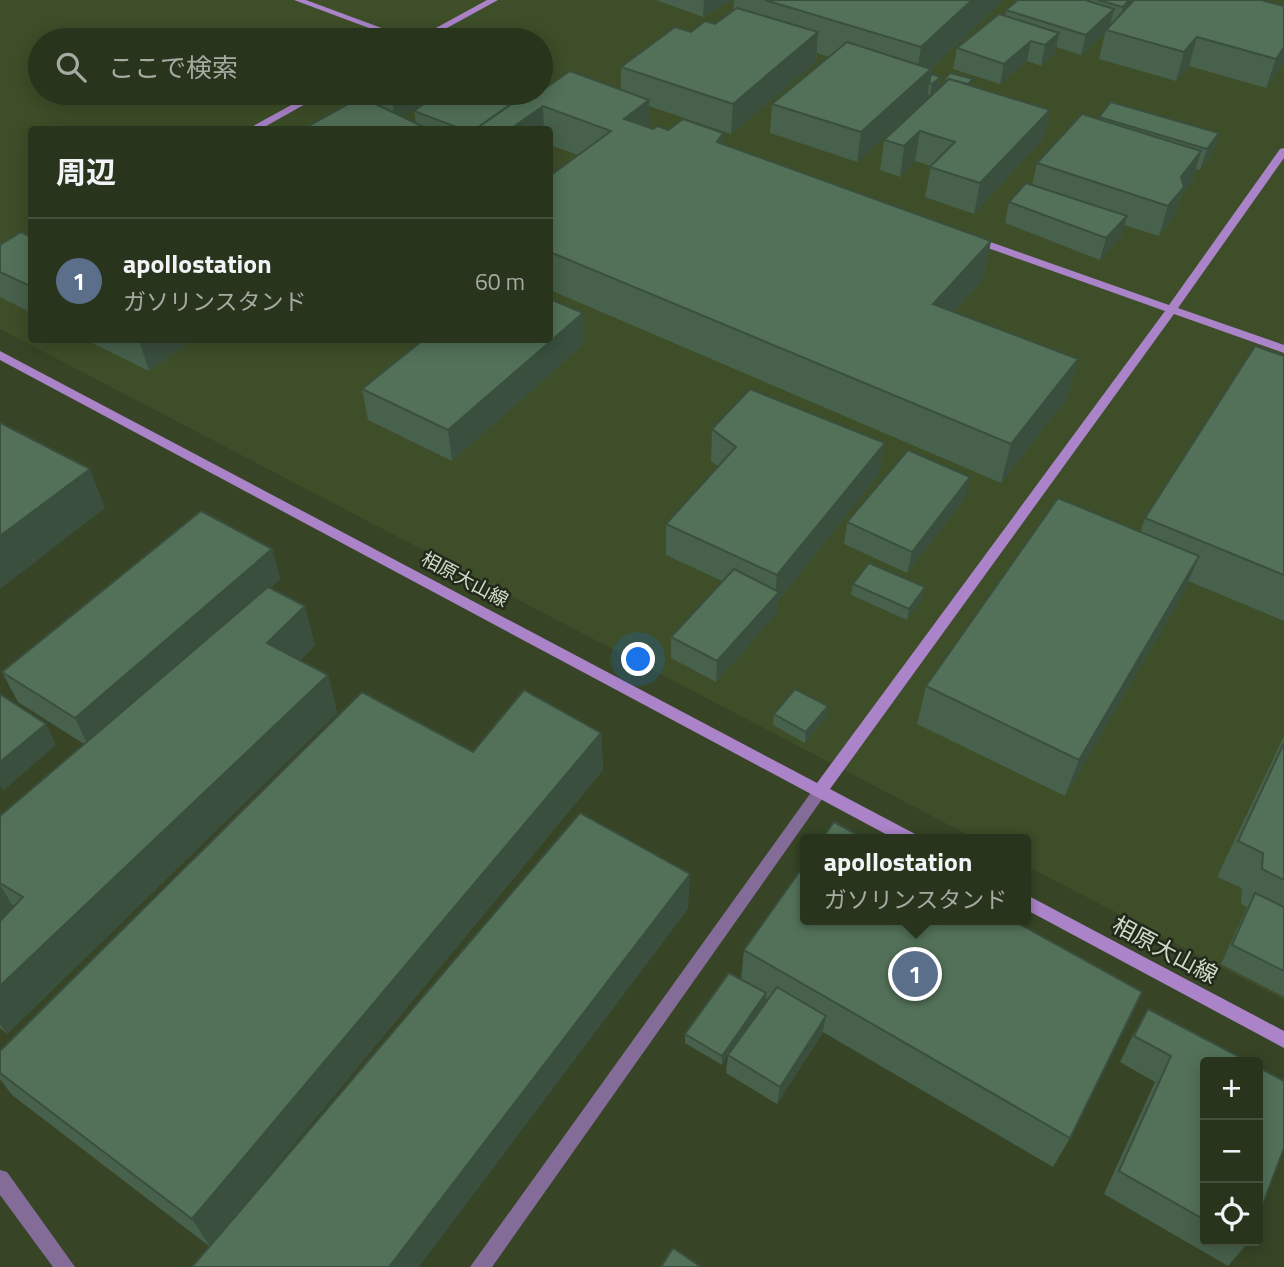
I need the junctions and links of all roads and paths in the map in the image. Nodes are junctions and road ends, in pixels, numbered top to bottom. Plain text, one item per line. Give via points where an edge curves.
1 (298, 0) edge
2 (494, 0) edge
3 (376, 28) edge
4 (442, 28) edge
5 (553, 91) edge
6 (580, 101) edge
7 (298, 105) edge
8 (258, 126) edge
9 (1284, 151) edge
10 (962, 235) edge
11 (1172, 309) junction
12 (1284, 349) edge
13 (0, 355) edge
14 (820, 791) junction
15 (900, 834) edge
16 (1031, 904) edge
17 (1284, 1040) edge
18 (0, 1179) edge
19 (65, 1267) edge
20 (480, 1267) edge

1 - 3 street
2 - 4 street
5 - 6 street
7 - 8 street
9 - 11 street
10 - 11 street
11 - 12 street
11 - 14 street
13 - 14 street, 相原大山線
14 - 15 street, 相原大山線
14 - 20 street
16 - 17 street, 相原大山線
18 - 19 street

